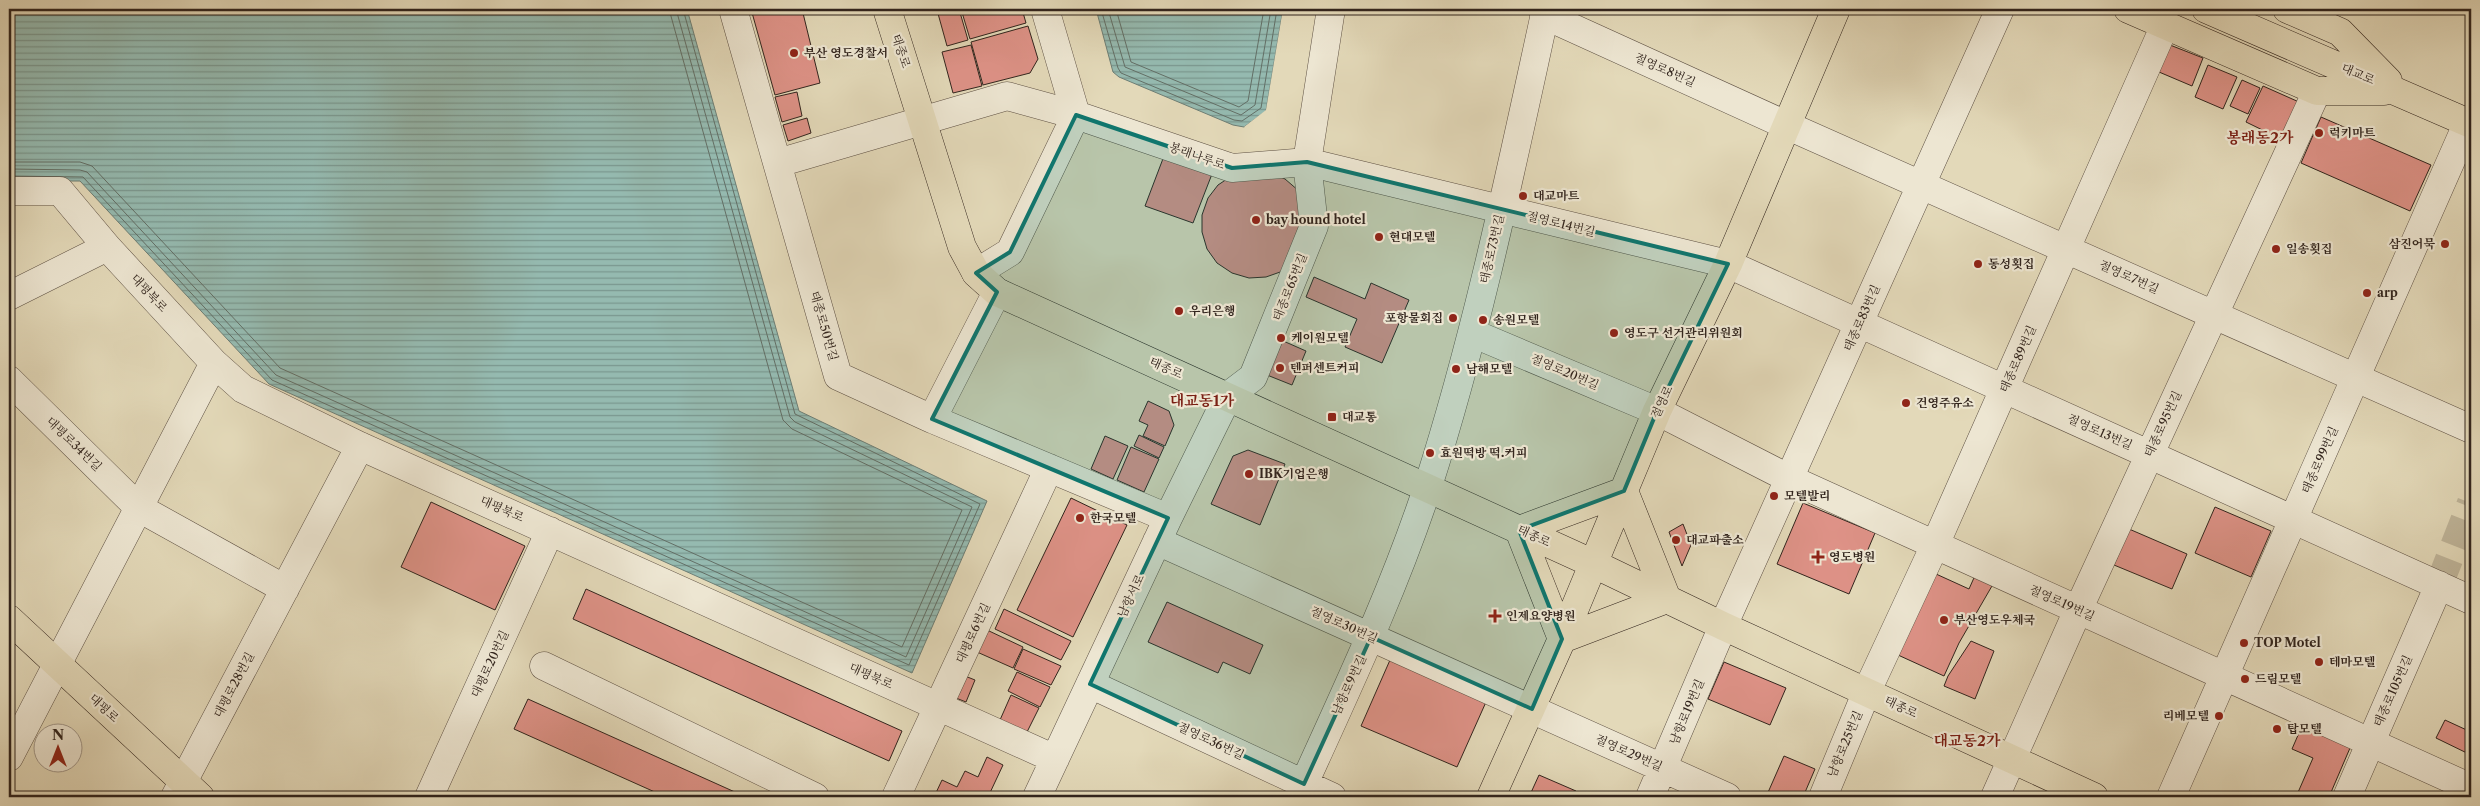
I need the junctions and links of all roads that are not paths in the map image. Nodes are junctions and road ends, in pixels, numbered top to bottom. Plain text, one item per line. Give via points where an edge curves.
1 (733, 9) edge
2 (888, 9) edge
3 (1045, 9) edge
4 (1330, 9) edge
5 (1836, 9) edge
6 (2000, 9) edge
7 (2128, 9) edge
8 (2206, 9) edge
9 (2287, 9) edge
10 (1545, 12) edge
11 (2166, 25) junction
12 (2317, 91) junction
13 (2398, 91) junction
14 (1076, 115) junction
15 (923, 121) junction
16 (2470, 123) edge
17 (1786, 125) junction
18 (1307, 162) junction
19 (778, 163) junction
20 (1921, 185) junction
21 (9, 191) edge
22 (1502, 210) junction
23 (106, 247) junction
24 (2066, 249) junction
25 (1728, 264) junction
26 (976, 273) junction
27 (997, 292) junction
28 (9, 296) edge
29 (2214, 314) junction
30 (1859, 323) junction
31 (1472, 333) junction
32 (214, 362) junction
33 (2357, 378) junction
34 (9, 382) edge
35 (2004, 389) junction
36 (1228, 396) junction
37 (1657, 410) junction
38 (932, 419) junction
39 (2471, 429) edge
40 (360, 446) junction
41 (2149, 454) junction
42 (1050, 468) junction
43 (1790, 479) junction
44 (1427, 487) junction
45 (1624, 491) junction
46 (139, 508) junction
47 (2294, 520) junction
48 (1162, 530) junction
49 (1519, 530) junction
50 (550, 531) junction
51 (1935, 545) junction
52 (1594, 564) junction
53 (2439, 585) junction
54 (285, 589) junction
55 (1668, 599) junction
56 (2471, 600) edge
57 (2078, 610) junction
58 (9, 618) edge
59 (1723, 626) junction
60 (1371, 637) junction
61 (1562, 639) junction
62 (58, 665) junction
63 (544, 666) dead end
64 (2224, 676) junction
65 (1090, 684) junction
66 (1867, 691) junction
67 (939, 706) junction
68 (1532, 709) junction
69 (2371, 741) junction
70 (9, 757) edge
71 (1054, 759) junction
72 (2012, 759) junction
73 (1662, 768) junction
74 (2471, 788) edge
75 (1301, 791) edge
76 (186, 792) edge
77 (429, 797) edge
78 (815, 797) edge
79 (896, 797) edge
80 (1037, 797) edge
81 (1332, 797) edge
82 (1491, 797) edge
83 (1650, 797) edge
84 (1727, 797) edge
85 (1823, 797) edge
86 (1995, 797) edge
87 (2094, 797) edge
88 (2171, 797) edge
89 (2347, 797) edge

1 - 19 street, 태종로50번길
2 - 15 main road, 태종로
3 - 14 street
4 - 18 street
5 - 17 main road, 절영로
6 - 20 street, 태종로83번길
7 - 11 main road
8 - 13 main road, 대교로
9 - 13 main road via 2340,32
10 - 17 street, 절영로8번길
10 - 22 street, 태종로73번길
11 - 12 main road
11 - 24 street, 태종로89번길
12 - 13 main road
12 - 29 street, 태종로95번길
13 - 16 main road, 대교로
14 - 15 street via 1007,96
14 - 18 street, 봉래나루로 via 1232,168
14 - 26 street via 1010,252
15 - 19 street
15 - 26 main road, 태종로 via 962,247
16 - 33 street, 태종로99번길
17 - 20 street, 절영로7번길
17 - 25 main road, 절영로
18 - 22 street, 절영로14번길
18 - 36 street, 태종로65번길 via 1314,226 1254,378
19 - 38 street, 태종로50번길 via 838,376
20 - 24 street, 절영로7번길
20 - 30 street, 태종로83번길
21 - 23 street, 대평북로 via 60,191
22 - 25 street, 절영로14번길
22 - 31 street, 태종로73번길
23 - 28 street
23 - 32 street, 대평북로
24 - 29 street, 절영로7번길
24 - 35 street, 태종로89번길
25 - 30 street, 절영로13번길
25 - 37 main road, 절영로
26 - 27 main road, 태종로
27 - 36 main road, 태종로
27 - 38 street
29 - 33 street, 절영로7번길
29 - 41 street, 태종로95번길
30 - 35 street, 절영로13번길
30 - 43 street, 태종로83번길
31 - 37 street, 절영로20번길
31 - 44 street, 태종로73번길
32 - 40 street, 대평북로 via 243,389
32 - 46 street
33 - 39 street, 절영로7번길
33 - 47 street, 태종로99번길
34 - 46 street, 대평로34번길
35 - 41 street, 절영로13번길
35 - 51 street, 태종로89번길
36 - 44 main road, 태종로
36 - 48 street, 남항서로
37 - 43 street, 절영로19번길
37 - 45 main road, 절영로
38 - 42 street, 태종로50번길
40 - 50 street, 대평북로
40 - 54 street, 대평로28번길
41 - 47 street, 절영로13번길
41 - 57 street, 태종로95번길
42 - 48 street, 태종로50번길
42 - 67 street, 대평로6번길
43 - 51 street, 절영로19번길
43 - 59 street, 태종로83번길
44 - 49 main road, 태종로
44 - 60 street, 남항로9번길
45 - 49 main road
45 - 52 main road, 절영로
45 - 55 main road
46 - 54 street
46 - 62 street
47 - 53 street, 절영로13번길
47 - 64 street, 태종로99번길
48 - 60 street, 절영로30번길
48 - 65 street, 남항서로
49 - 52 main road, 태종로
49 - 61 main road
50 - 67 street, 대평북로
50 - 77 street, 대평로20번길
51 - 57 street, 절영로19번길
51 - 66 street, 태종로89번길
52 - 55 main road, 태종로
52 - 61 main road, 절영로
53 - 56 street, 절영로13번길
53 - 69 street, 태종로105번길
54 - 76 street, 대평로28번길
55 - 59 main road, 태종로
55 - 61 main road
57 - 64 street, 절영로19번길
57 - 72 street, 태종로95번길
58 - 62 main road, 대평로
59 - 66 main road, 태종로
59 - 73 street, 남항로19번길
60 - 68 street, 절영로30번길
60 - 75 street, 남항로9번길
61 - 68 main road, 절영로
62 - 70 street
62 - 76 main road, 대평로
63 - 78 street
64 - 69 street, 절영로19번길
64 - 88 street, 태종로99번길
65 - 71 street, 남항서로
65 - 75 street, 절영로36번길
66 - 72 main road, 태종로
66 - 85 street, 남항로25번길
67 - 71 street, 대평북로
67 - 79 street, 대평로6번길
68 - 73 street, 절영로29번길
68 - 82 main road, 절영로
69 - 74 street, 절영로19번길
69 - 89 street, 태종로105번길
71 - 80 street, 남항서로
72 - 86 street, 태종로95번길
72 - 87 main road, 태종로
73 - 83 street, 남항로19번길
73 - 84 street, 절영로29번길
75 - 81 street, 절영로36번길

